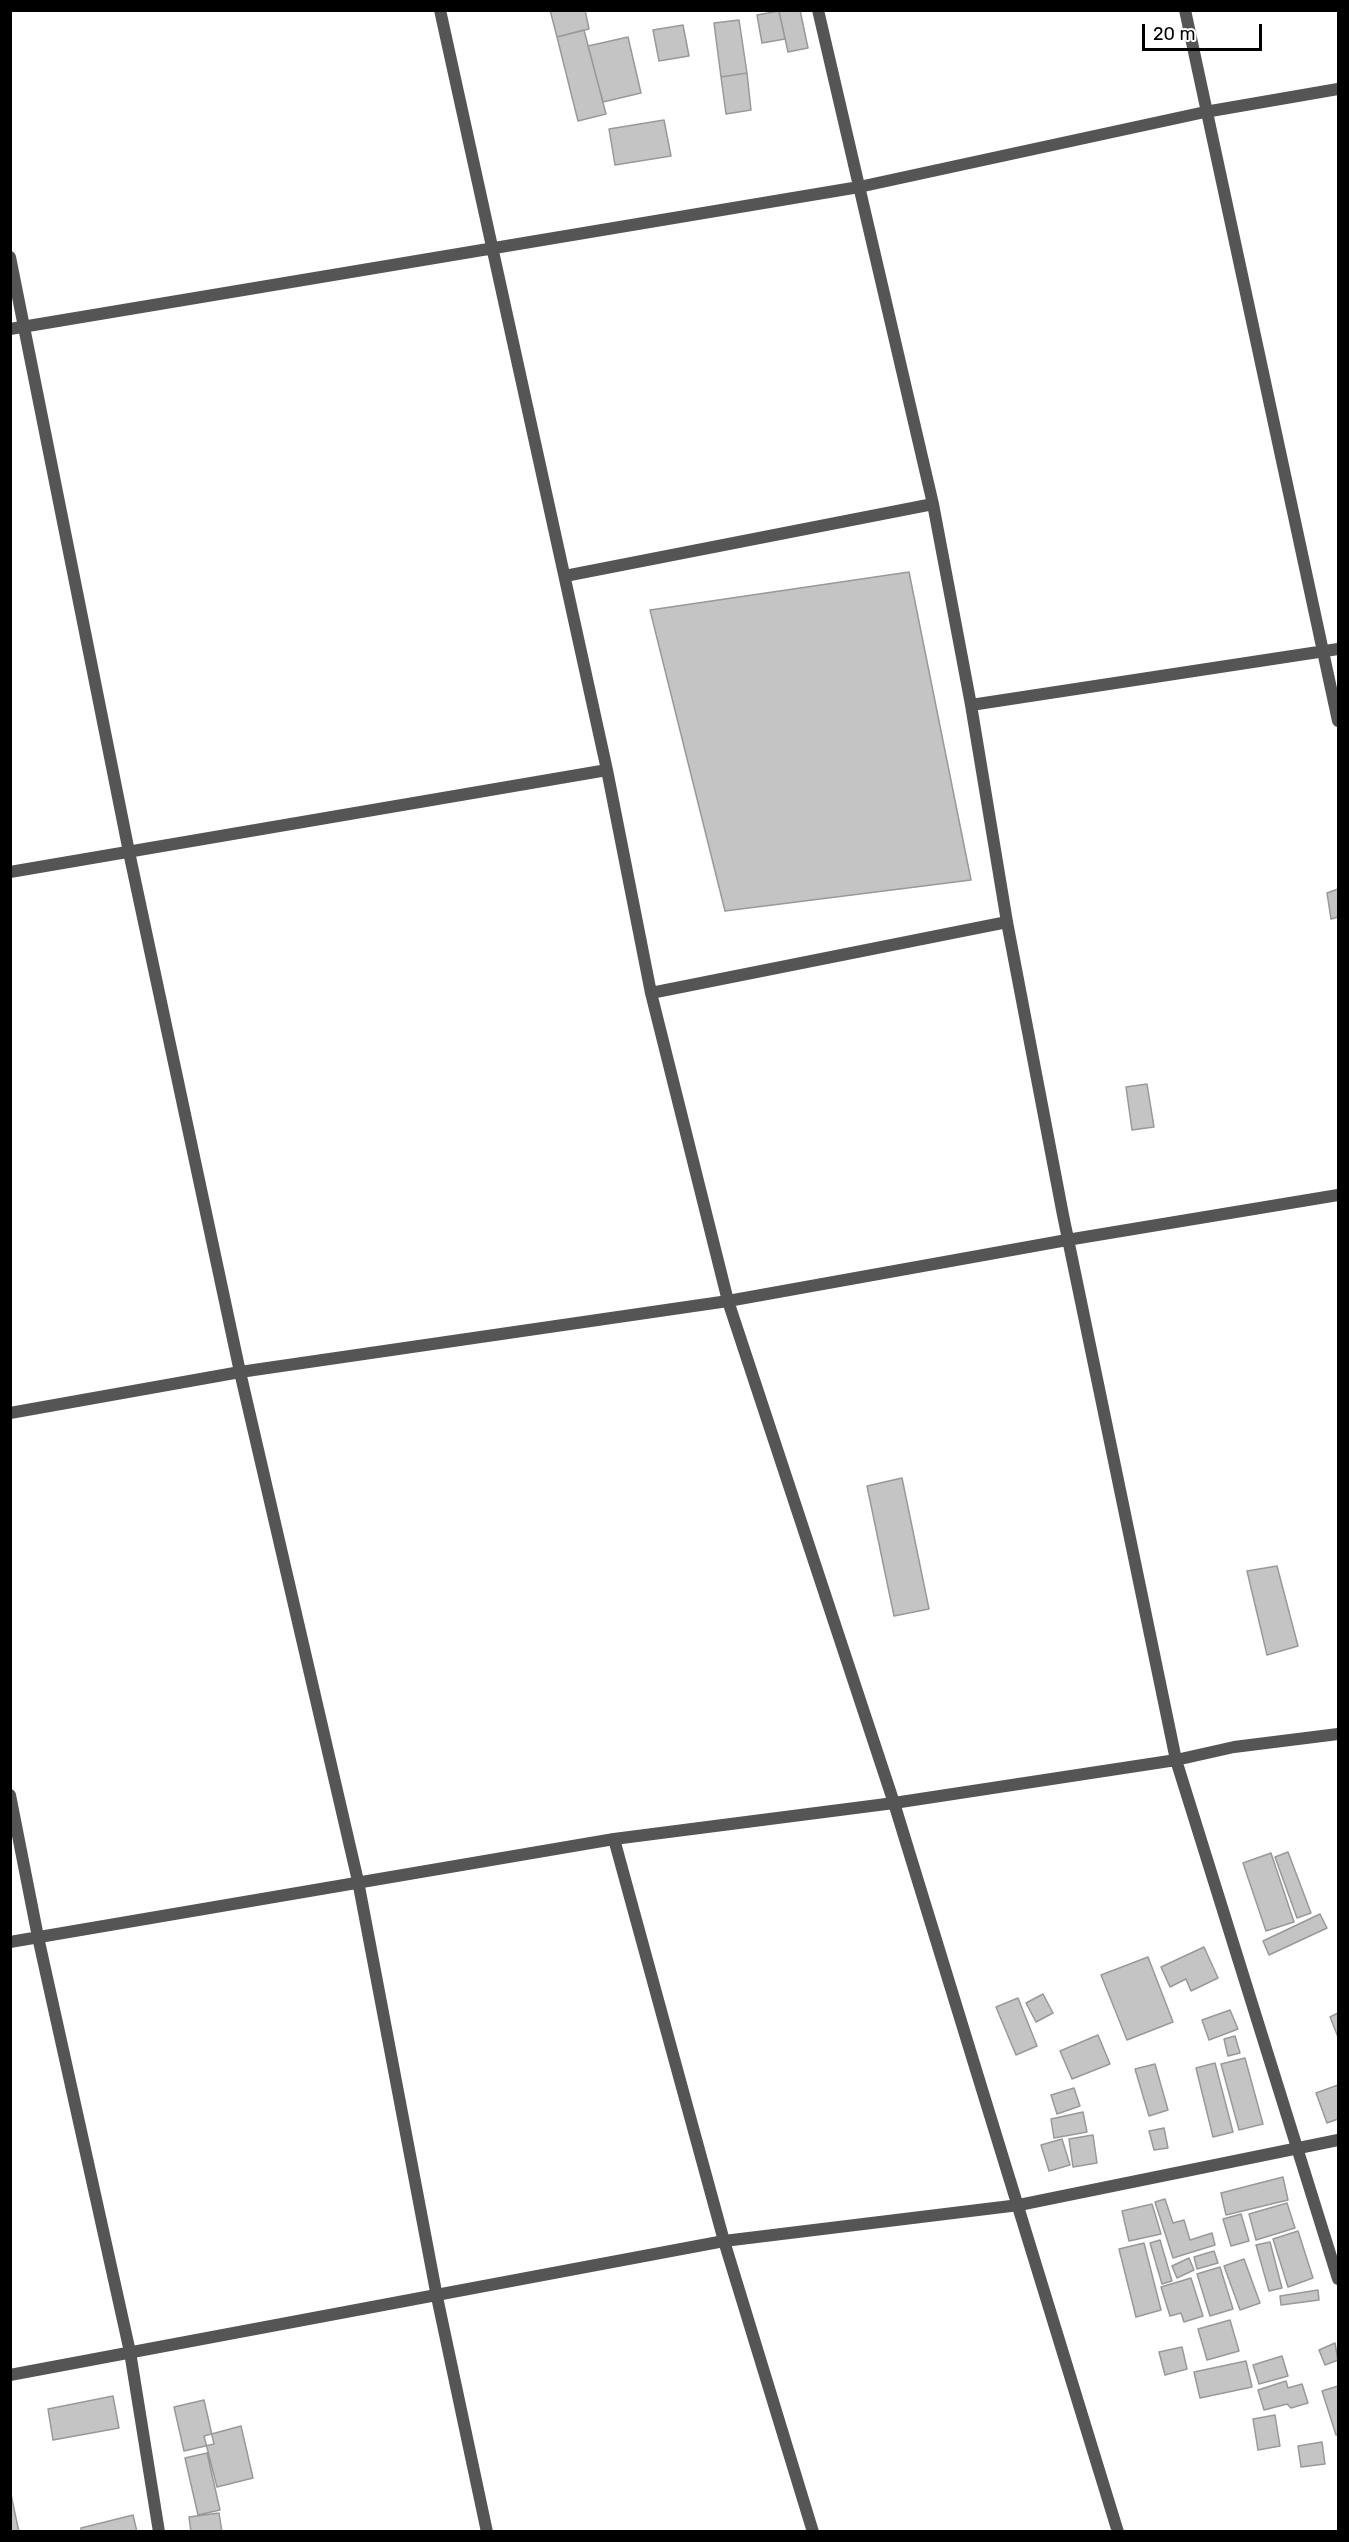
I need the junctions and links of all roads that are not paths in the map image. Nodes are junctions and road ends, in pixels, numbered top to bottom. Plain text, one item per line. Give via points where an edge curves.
1 (441, 10) edge
2 (818, 10) edge
3 (1185, 10) edge
4 (1338, 89) edge
5 (1205, 112) junction
6 (859, 187) junction
7 (491, 248) junction
8 (10, 257) edge
9 (26, 326) junction
10 (10, 329) edge
11 (933, 504) junction
12 (565, 576) junction
13 (1338, 649) edge
14 (1325, 651) junction
15 (971, 705) junction
16 (1338, 721) edge
17 (607, 770) junction
18 (129, 852) junction
19 (10, 872) edge
20 (1007, 922) junction
21 (651, 993) junction
22 (1338, 1195) edge
23 (1067, 1240) junction
24 (728, 1301) junction
25 (240, 1372) junction
26 (10, 1413) edge
27 (1338, 1734) edge
28 (1176, 1760) junction
29 (10, 1795) edge
30 (894, 1803) junction
31 (614, 1839) junction
32 (358, 1881) junction
33 (38, 1937) junction
34 (10, 1942) edge
35 (1338, 2140) edge
36 (1299, 2148) junction
37 (1019, 2205) junction
38 (724, 2241) junction
39 (1338, 2279) edge
40 (436, 2297) junction
41 (130, 2352) junction
42 (10, 2375) edge
43 (159, 2532) edge
44 (487, 2532) edge
45 (813, 2532) edge
46 (1118, 2532) edge

1 - 7 street
2 - 6 street
3 - 5 street
4 - 5 street
5 - 6 street
5 - 14 street
6 - 7 street
6 - 11 street
7 - 9 street
7 - 12 street
8 - 9 street
9 - 10 street
9 - 18 street
11 - 12 street
11 - 15 street
12 - 17 street
13 - 14 street
14 - 15 street
14 - 16 street
15 - 20 street
17 - 18 street
17 - 21 street
18 - 19 street
18 - 25 street
20 - 21 street
20 - 23 street
21 - 24 street
22 - 23 street
23 - 24 street
23 - 28 street
24 - 25 street
24 - 30 street
25 - 26 street
25 - 32 street
27 - 28 street via 1234,1747
28 - 30 street
28 - 36 street
29 - 33 street
30 - 31 street
30 - 37 street
31 - 32 street
31 - 38 street
32 - 33 street
32 - 40 street
33 - 34 street
33 - 41 street
35 - 36 street
36 - 37 street
36 - 39 street
37 - 38 street
37 - 46 street
38 - 40 street
38 - 45 street
40 - 41 street
40 - 44 street
41 - 42 street
41 - 43 street

